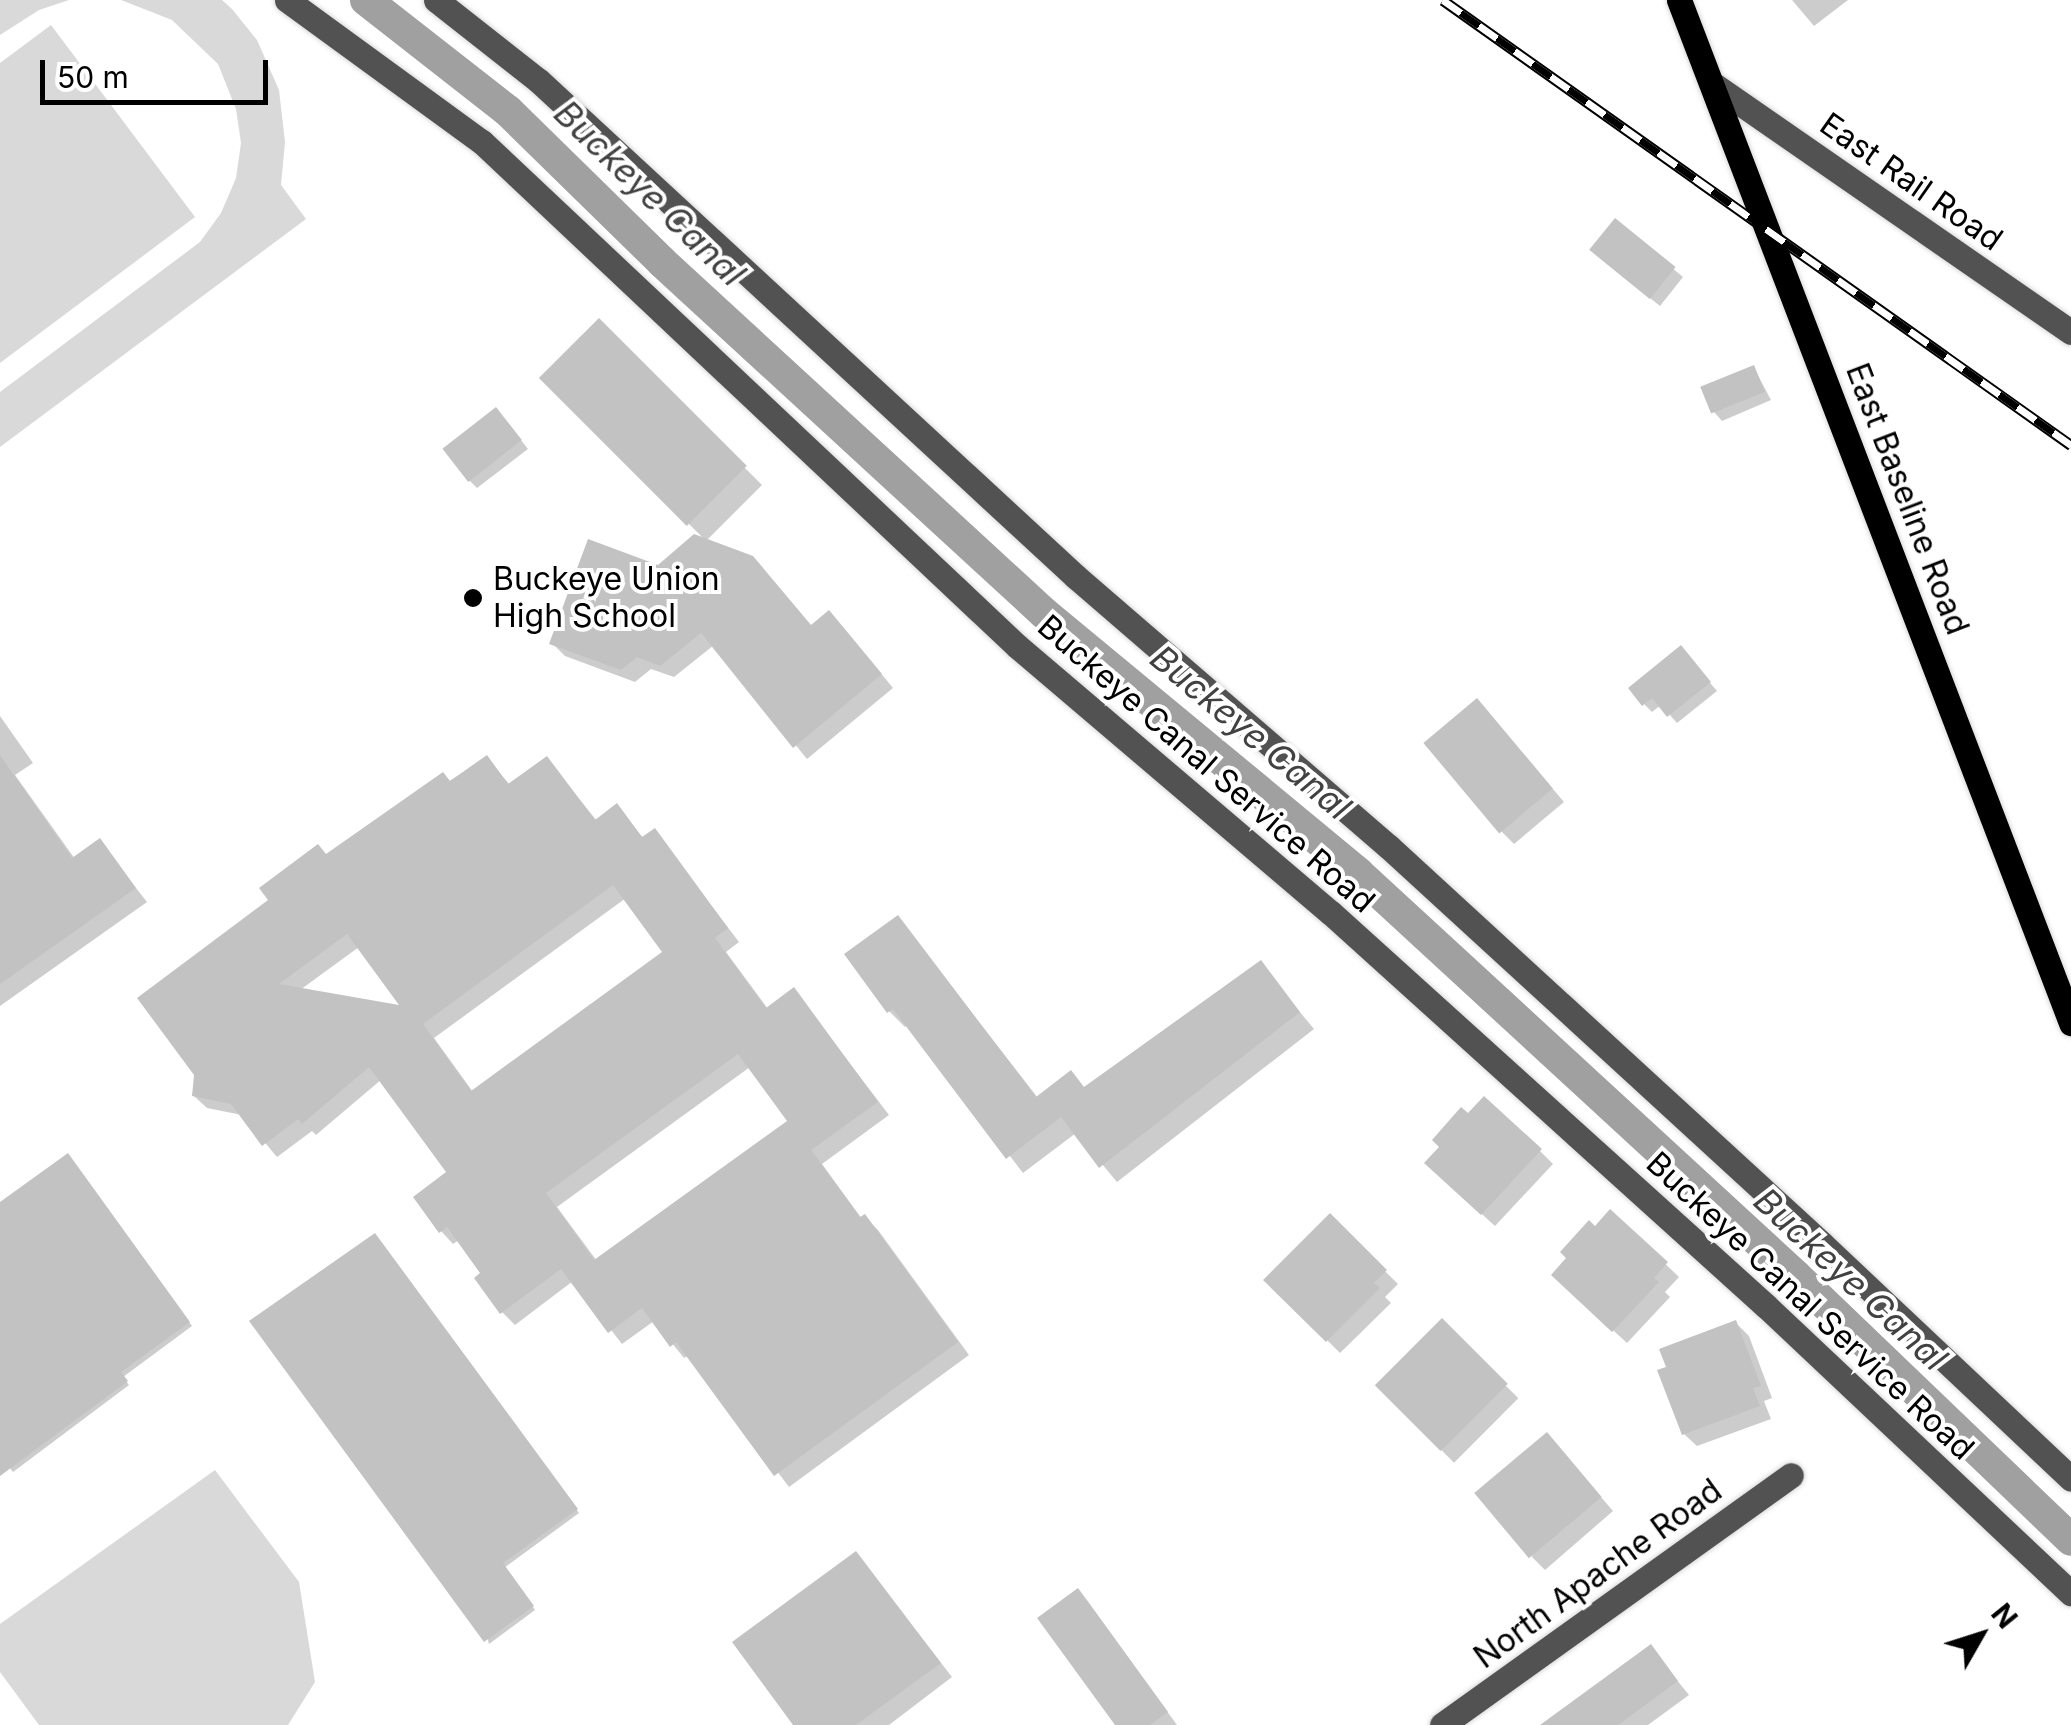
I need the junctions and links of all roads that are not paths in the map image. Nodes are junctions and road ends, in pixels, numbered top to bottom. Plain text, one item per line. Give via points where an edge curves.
1 (286, 0) edge
2 (436, 0) edge
3 (1679, 0) edge
4 (1714, 85) junction
5 (2071, 332) edge
6 (2069, 1009) edge
7 (1791, 1475) dead end
8 (2071, 1480) edge
9 (2071, 1594) edge
10 (1442, 1725) edge

1 - 9 street, Buckeye Canal Service Road via 482,142 1018,646 1360,939 1766,1306
2 - 8 street, Buckeye Canal Service Road via 539,81 1075,576 1389,847
3 - 4 main road, East Baseline Road
4 - 5 street, East Rail Road
4 - 6 main road, East Baseline Road
7 - 10 street, North Apache Road

